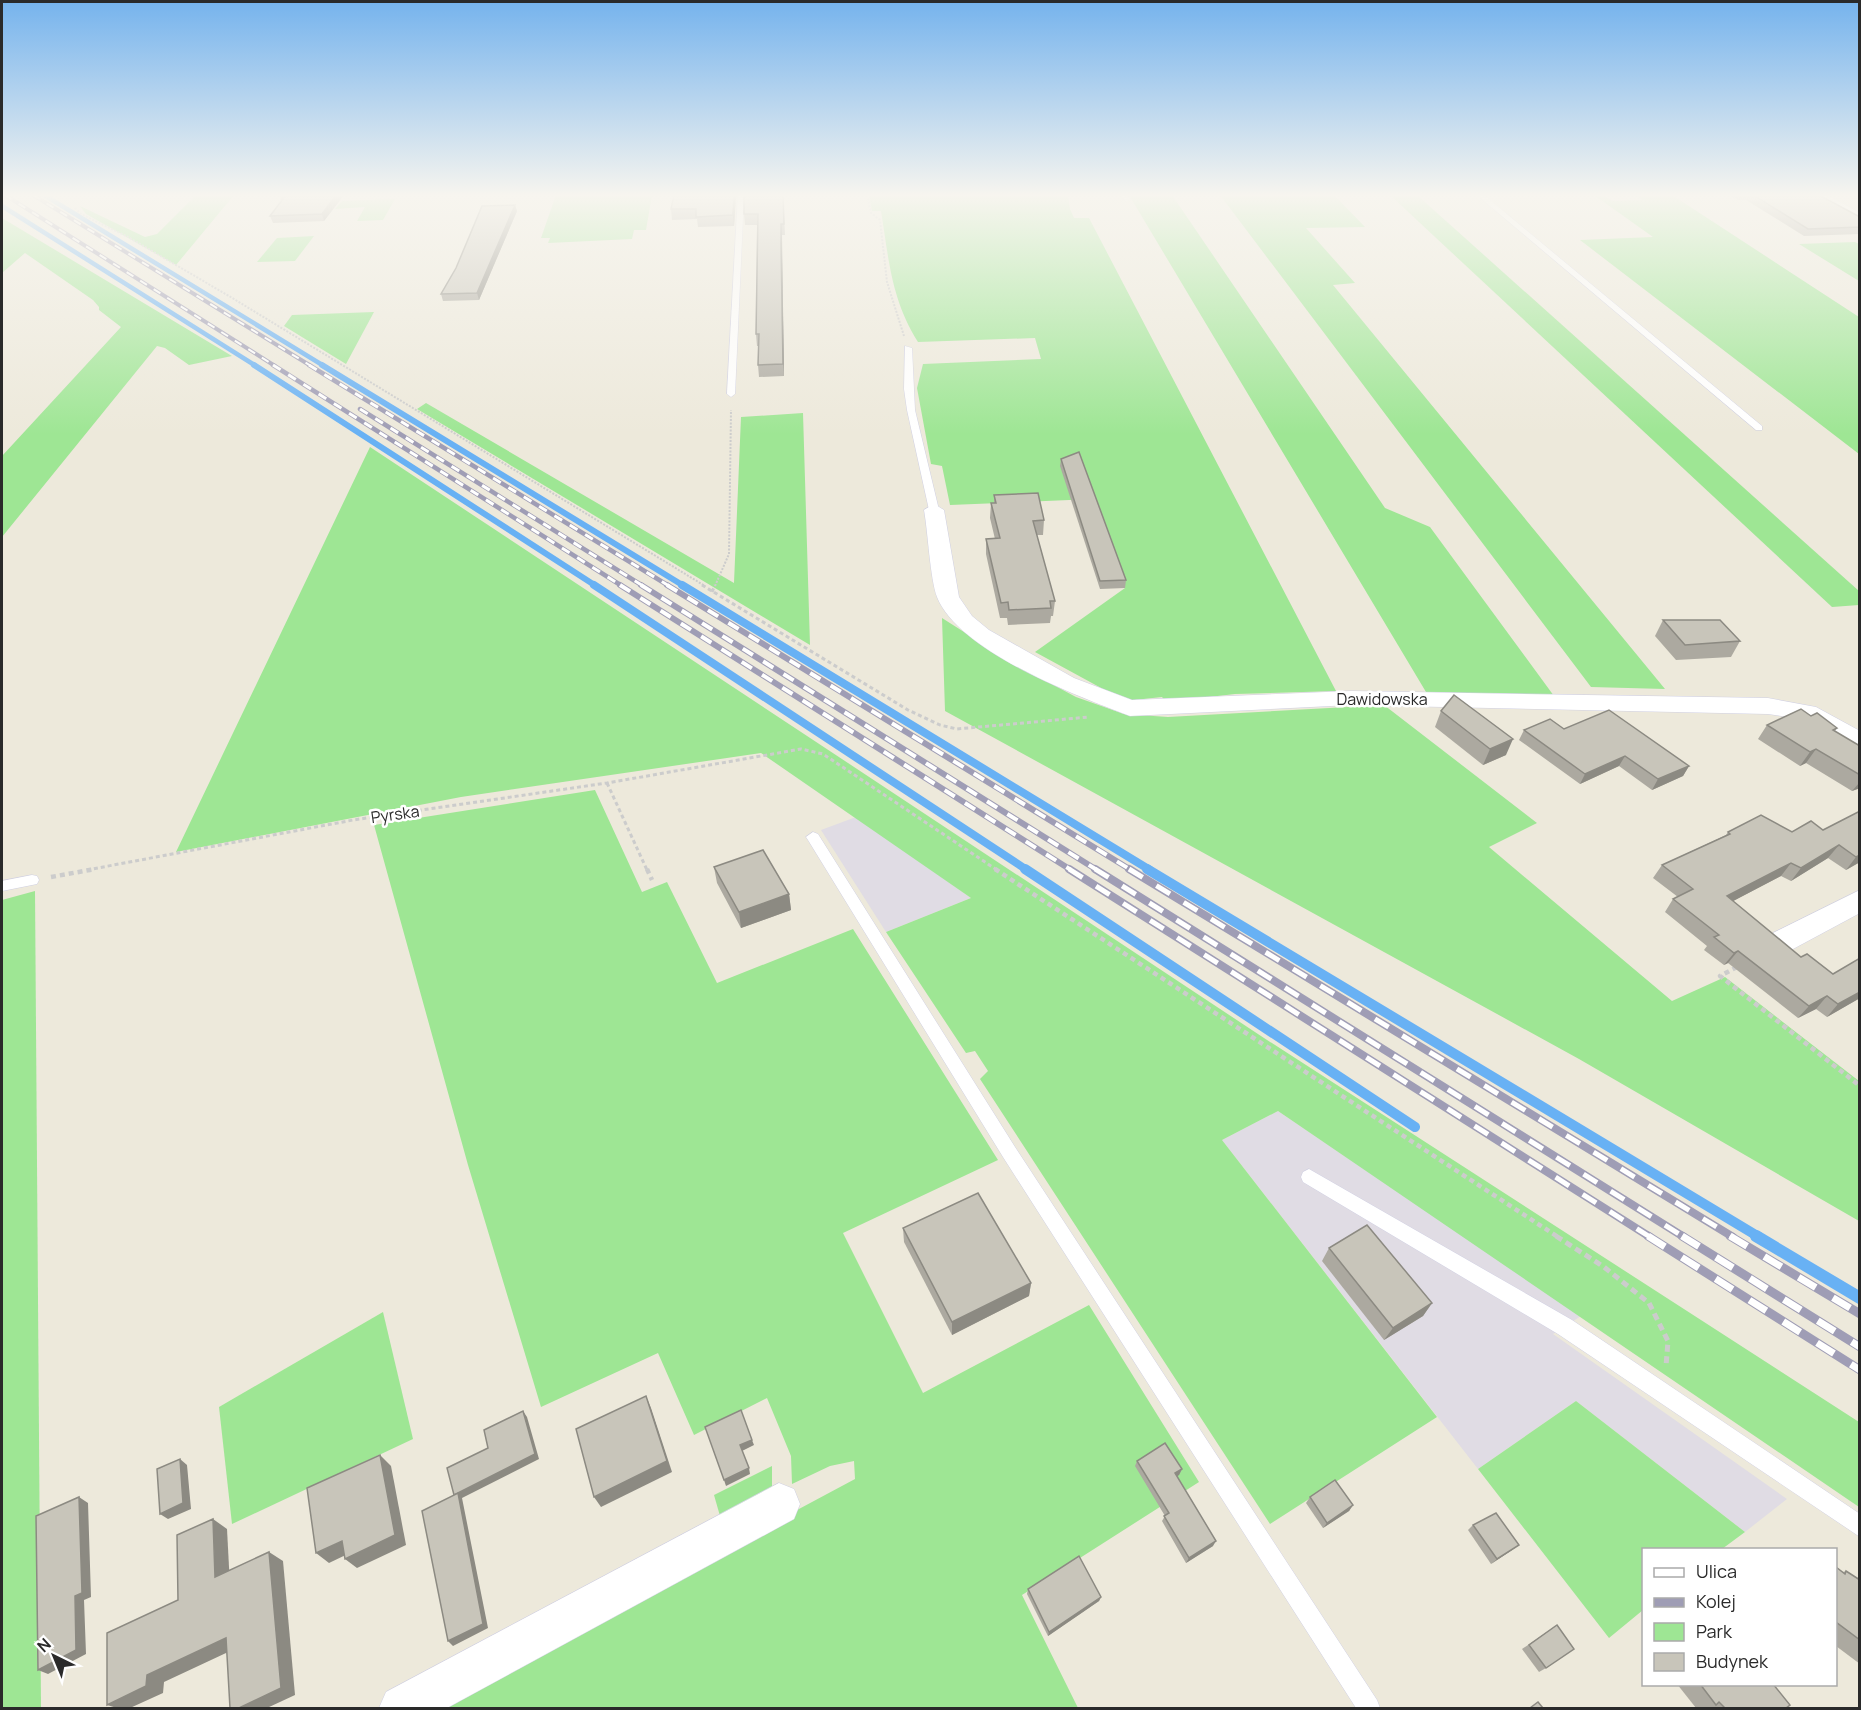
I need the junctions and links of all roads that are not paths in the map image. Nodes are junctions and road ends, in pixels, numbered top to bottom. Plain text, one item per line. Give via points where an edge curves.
1 (737, 275) edge
2 (1576, 275) edge
3 (908, 348) road end
4 (731, 394) road end
5 (1759, 428) dead end
6 (934, 510) joint
7 (1860, 742) edge
8 (813, 837) dead end
9 (32, 880) road end
10 (2, 886) edge
11 (1860, 900) edge
12 (1783, 941) edge
13 (1309, 1177) dead end
14 (779, 1504) dead end
15 (1860, 1527) edge
16 (402, 1708) edge
17 (1369, 1708) edge

1 - 4 lane
2 - 5 lane
3 - 6 lane via 909,396 919,457
6 - 7 street, Dawidowska via 948,597 964,621 981,635 1066,683 1131,708 1352,698 1768,706 1808,712
8 - 17 lane via 1009,1152
9 - 10 lane
11 - 12 street
13 - 15 lane via 1565,1327
14 - 16 street

